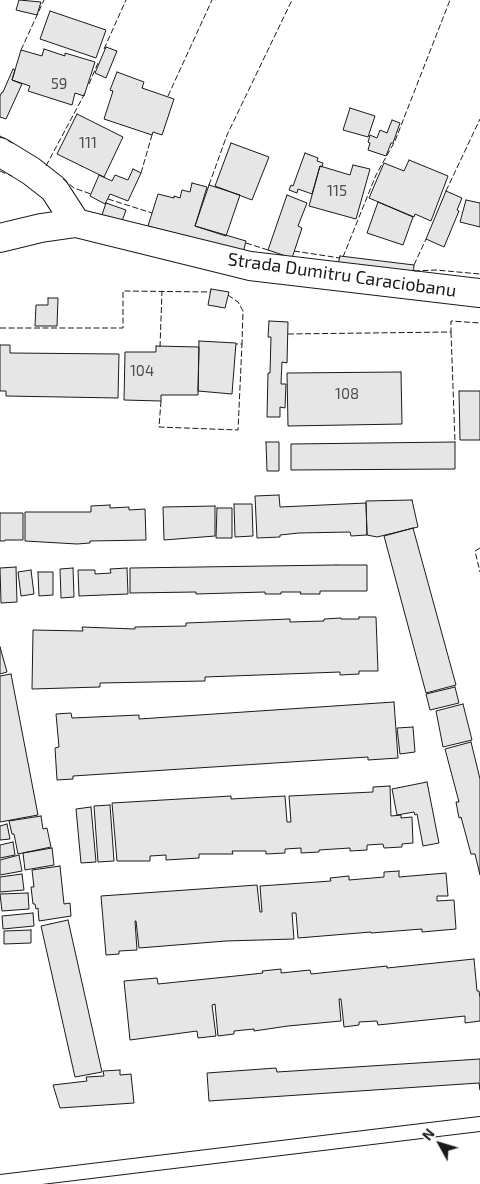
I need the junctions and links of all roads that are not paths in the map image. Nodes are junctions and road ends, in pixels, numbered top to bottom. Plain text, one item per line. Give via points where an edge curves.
1 (0, 152) edge
2 (76, 223) junction
3 (0, 238) edge
4 (480, 294) edge
5 (480, 1124) edge
6 (0, 1182) edge

1 - 2 street via 54,189
2 - 3 street, Strada Dumitru Caraciobanu
2 - 4 street, Strada Dumitru Caraciobanu via 250,266
5 - 6 lane

